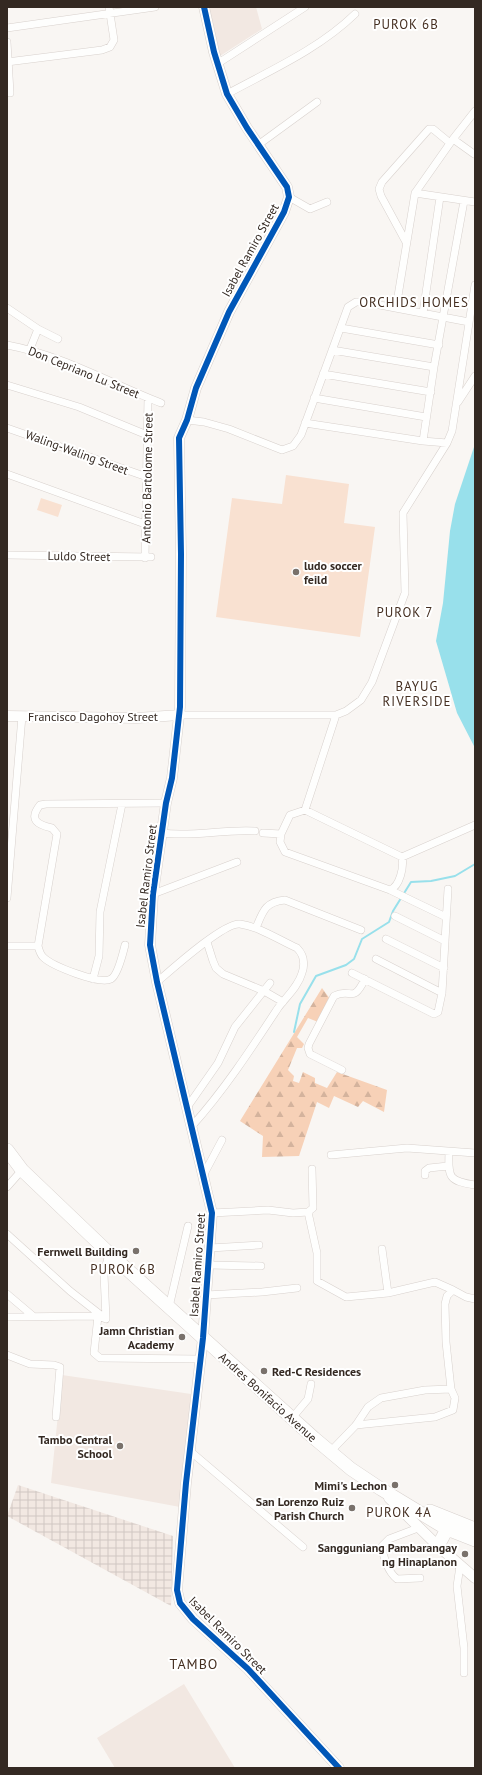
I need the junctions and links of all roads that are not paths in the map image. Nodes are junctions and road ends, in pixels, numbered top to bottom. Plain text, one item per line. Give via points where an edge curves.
1 (155, 7) edge
2 (204, 7) edge
3 (305, 7) edge
4 (110, 10) edge
5 (355, 14) dead end
6 (7, 28) edge
7 (7, 42) edge
8 (8, 62) edge
9 (217, 64) junction
10 (10, 93) dead end
11 (227, 94) junction
12 (317, 102) dead end
13 (475, 111) edge
14 (451, 141) junction
15 (258, 145) junction
16 (475, 154) edge
17 (415, 193) junction
18 (289, 197) junction
19 (440, 197) junction
20 (464, 201) junction
21 (327, 202) dead end
22 (475, 202) edge
23 (406, 242) junction
24 (475, 285) edge
25 (7, 308) edge
26 (396, 308) junction
27 (423, 313) junction
28 (444, 317) junction
29 (470, 322) junction
30 (341, 328) junction
31 (38, 329) junction
32 (58, 339) dead end
33 (7, 345) edge
34 (439, 345) junction
35 (30, 349) junction
36 (332, 350) junction
37 (434, 367) junction
38 (323, 374) junction
39 (475, 376) edge
40 (7, 385) edge
41 (431, 392) junction
42 (148, 398) junction
43 (314, 398) junction
44 (161, 403) dead end
45 (456, 404) junction
46 (426, 417) junction
47 (187, 420) junction
48 (305, 423) junction
49 (7, 428) edge
50 (147, 434) junction
51 (423, 441) junction
52 (447, 443) junction
53 (7, 474) edge
54 (147, 477) junction
55 (145, 524) junction
56 (7, 555) edge
57 (148, 558) joint
58 (179, 711) junction
59 (336, 715) junction
60 (7, 716) edge
61 (22, 716) junction
62 (122, 804) junction
63 (166, 804) junction
64 (305, 810) junction
65 (475, 826) edge
66 (162, 833) junction
67 (281, 834) junction
68 (402, 857) junction
69 (237, 862) dead end
70 (448, 889) dead end
71 (390, 890) junction
72 (153, 894) junction
73 (7, 898) edge
74 (395, 916) dead end
75 (446, 917) junction
76 (256, 928) junction
77 (361, 930) dead end
78 (386, 939) dead end
79 (445, 941) junction
80 (207, 942) junction
81 (125, 945) dead end
82 (7, 946) edge
83 (38, 946) junction
84 (376, 959) dead end
85 (444, 968) junction
86 (352, 973) dead end
87 (92, 979) junction
88 (365, 979) junction
89 (157, 982) junction
90 (270, 983) dead end
91 (264, 991) junction
92 (442, 993) junction
93 (283, 1002) junction
94 (342, 1070) dead end
95 (188, 1106) junction
96 (192, 1126) junction
97 (222, 1140) dead end
98 (7, 1150) edge
99 (449, 1152) junction
100 (475, 1153) edge
101 (331, 1155) dead end
102 (7, 1165) edge
103 (448, 1166) junction
104 (312, 1169) dead end
105 (22, 1170) junction
106 (204, 1174) junction
107 (425, 1175) dead end
108 (475, 1185) edge
109 (7, 1187) edge
110 (308, 1212) junction
111 (212, 1213) junction
112 (188, 1226) dead end
113 (7, 1234) edge
114 (259, 1245) dead end
115 (210, 1248) junction
116 (382, 1249) dead end
117 (109, 1254) junction
118 (209, 1265) junction
119 (261, 1266) dead end
120 (297, 1288) dead end
121 (453, 1290) junction
122 (388, 1293) junction
123 (7, 1294) edge
124 (206, 1295) junction
125 (475, 1299) edge
126 (169, 1307) junction
127 (33, 1316) junction
128 (98, 1316) junction
129 (7, 1317) edge
130 (106, 1319) junction
131 (203, 1338) junction
132 (7, 1355) edge
133 (200, 1359) junction
134 (311, 1384) dead end
135 (450, 1389) junction
136 (56, 1417) dead end
137 (292, 1418) junction
138 (356, 1424) junction
139 (190, 1451) junction
140 (330, 1452) junction
141 (380, 1488) junction
142 (418, 1528) junction
143 (447, 1529) junction
144 (475, 1529) edge
145 (475, 1540) edge
146 (438, 1546) junction
147 (303, 1547) dead end
148 (460, 1566) junction
149 (420, 1578) dead end
150 (475, 1578) edge
151 (464, 1673) dead end
152 (339, 1768) edge

1 - 4 street
2 - 9 street, Isabel Ramiro Street
3 - 9 street
4 - 6 street
4 - 8 street via 114,40 110,47
5 - 11 street via 345,25 316,44
7 - 8 street
8 - 10 street
9 - 11 street, Isabel Ramiro Street
11 - 15 street, Isabel Ramiro Street
12 - 15 street
13 - 14 street
14 - 16 street
14 - 17 street
14 - 23 street via 429,129 382,182 380,196
15 - 18 street, Isabel Ramiro Street via 285,182
17 - 19 street
17 - 23 street
18 - 21 street via 310,209
18 - 47 street, Isabel Ramiro Street via 284,212 229,312 196,388
19 - 20 street
19 - 27 street
20 - 22 street
20 - 28 street
23 - 26 street
24 - 29 street
25 - 31 street
26 - 27 street
26 - 30 street via 356,302 348,306
27 - 28 street
28 - 29 street
28 - 34 street
29 - 45 street
30 - 34 street
30 - 36 street
31 - 32 street
31 - 35 street
33 - 35 street, Don Cepriano Lu Street
34 - 37 street
35 - 42 street, Don Cepriano Lu Street via 79,367
36 - 37 street
36 - 38 street
37 - 41 street
38 - 41 street
38 - 43 street
39 - 45 street
40 - 50 street via 79,407
41 - 46 street
42 - 44 street, Don Cepriano Lu Street
42 - 50 street, Antonio Bartolome Street
43 - 46 street
43 - 48 street
45 - 52 street via 452,431
46 - 51 street
47 - 48 street via 229,429 282,450 298,441
47 - 58 street, Isabel Ramiro Street via 181,432 178,450 181,554
48 - 51 street
49 - 54 street, Waling-Waling Street
50 - 54 street, Antonio Bartolome Street
51 - 52 street
52 - 59 street via 403,513 405,593 372,682 361,700
53 - 55 street
54 - 55 street, Antonio Bartolome Street
55 - 57 street, Antonio Bartolome Street
56 - 57 street, Luldo Street
58 - 59 street
58 - 61 street, Francisco Dagohoy Street via 129,718
58 - 63 street, Isabel Ramiro Street via 172,778
59 - 64 street
60 - 61 street, Francisco Dagohoy Street
61 - 73 street
62 - 63 street
62 - 83 street via 46,804 40,805 36,810 37,823 52,828 57,834
62 - 87 street via 100,912 99,956
63 - 66 street, Isabel Ramiro Street
64 - 67 street via 290,815
64 - 68 street
65 - 68 street
66 - 67 street via 179,835 241,830
66 - 72 street, Isabel Ramiro Street
67 - 71 street via 280,842 285,852
68 - 71 street via 398,884
69 - 72 street
70 - 75 street
71 - 75 street
72 - 89 street, Isabel Ramiro Street via 150,946
74 - 79 street
75 - 79 street
76 - 77 street via 265,908 274,901 285,900
76 - 80 street via 234,924
76 - 93 street via 302,952 302,972 297,985
78 - 85 street
79 - 85 street
80 - 89 street
80 - 91 street via 216,968 223,974
81 - 87 street via 116,975 112,979
82 - 83 street
83 - 87 street via 44,958
84 - 92 street
85 - 92 street
86 - 88 street
88 - 92 street via 434,1014 438,1012
88 - 94 street via 359,992 334,996 308,1048 310,1054
89 - 95 street, Isabel Ramiro Street
90 - 91 street
91 - 93 street
91 - 95 street via 235,1027 218,1063
93 - 96 street via 234,1075
95 - 96 street, Isabel Ramiro Street
96 - 106 street, Isabel Ramiro Street
97 - 106 street
98 - 105 highway, Andres Bonifacio Avenue
99 - 100 street
99 - 101 street via 407,1148
99 - 103 street
102 - 105 highway, Andres Bonifacio Avenue
103 - 107 street via 428,1168
103 - 108 street via 451,1176 456,1181
104 - 110 street via 313,1208
105 - 109 street
105 - 117 highway, Andres Bonifacio Avenue
106 - 111 street, Isabel Ramiro Street
110 - 111 street via 268,1210
110 - 122 street via 317,1253 317,1281 346,1297
111 - 115 street, Isabel Ramiro Street
112 - 126 street
113 - 130 street via 70,1291
114 - 115 street
115 - 118 street, Isabel Ramiro Street
116 - 122 street
117 - 126 highway, Andres Bonifacio Avenue
117 - 130 street via 104,1274
118 - 119 street
118 - 124 street, Isabel Ramiro Street
120 - 124 street
121 - 122 street via 435,1282
121 - 125 street
121 - 135 street via 444,1304
123 - 127 street
124 - 131 street, Isabel Ramiro Street
126 - 131 highway, Andres Bonifacio Avenue
127 - 128 street
127 - 129 street
128 - 130 street
128 - 133 street via 94,1353 100,1358
131 - 133 street, Isabel Ramiro Street
131 - 137 highway, Andres Bonifacio Avenue
132 - 136 street via 30,1364 54,1365 60,1368
133 - 139 street, Isabel Ramiro Street
134 - 137 street via 308,1399
135 - 138 street via 386,1396 368,1407
135 - 138 street via 454,1393 455,1406 445,1414
137 - 140 highway, Andres Bonifacio Avenue
138 - 140 street
139 - 147 street
139 - 152 street, Isabel Ramiro Street via 177,1590 180,1603 248,1669
140 - 141 highway, Andres Bonifacio Avenue
141 - 142 street
141 - 143 highway, Andres Bonifacio Avenue
141 - 144 highway, Andres Bonifacio Avenue
142 - 146 street
142 - 149 street via 389,1539 382,1546 393,1576 397,1579
143 - 145 highway, Andres Bonifacio Avenue
143 - 146 highway
146 - 148 street
148 - 150 street
148 - 151 street via 457,1586 464,1648

